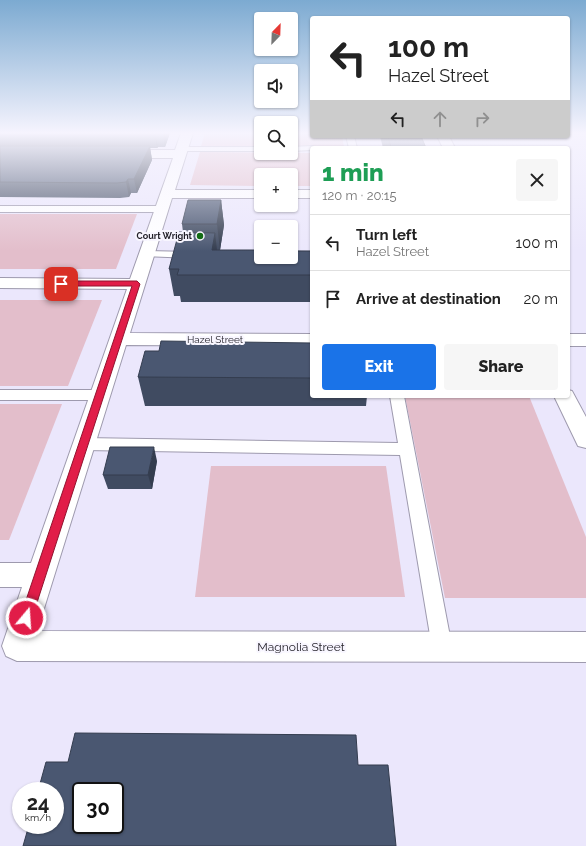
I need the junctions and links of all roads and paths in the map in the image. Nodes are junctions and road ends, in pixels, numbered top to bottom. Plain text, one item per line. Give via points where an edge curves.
1 (174, 172) edge
2 (298, 194) edge
3 (310, 194) edge
4 (254, 195) edge
5 (164, 202) junction
6 (0, 209) edge
7 (147, 254) junction
8 (206, 255) edge
9 (0, 283) edge
10 (137, 284) junction
11 (119, 339) junction
12 (310, 340) edge
13 (570, 340) edge
14 (586, 340) edge
15 (0, 394) edge
16 (100, 395) junction
17 (397, 398) edge
18 (566, 398) edge
19 (586, 440) edge
20 (84, 444) junction
21 (406, 449) junction
22 (0, 575) edge
23 (40, 575) junction
24 (442, 647) junction
25 (586, 647) edge

1 - 5 street
2 - 3 street
4 - 5 street
5 - 6 lane
5 - 7 street
7 - 8 lane
7 - 10 street
9 - 10 street
10 - 11 street
11 - 12 street, Hazel Street
11 - 16 street
13 - 14 street
15 - 16 lane
16 - 20 street
17 - 21 lane
18 - 19 street
20 - 21 lane
20 - 23 street
21 - 24 lane
22 - 23 street
23 - 24 street, Magnolia Street via 17,646
24 - 25 street, Magnolia Street

